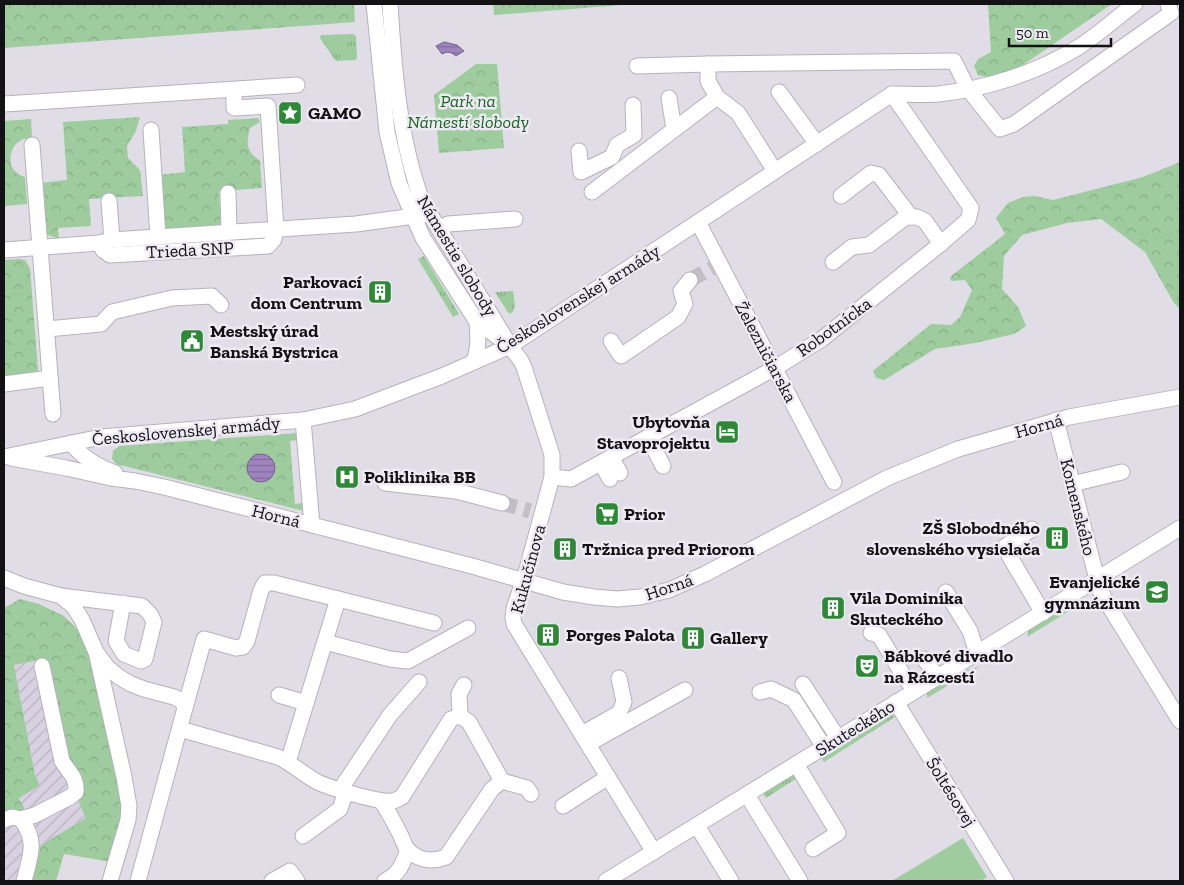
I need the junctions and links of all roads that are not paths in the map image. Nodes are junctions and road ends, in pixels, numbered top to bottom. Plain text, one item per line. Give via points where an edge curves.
1 (374, 4) edge
2 (390, 4) edge
3 (1135, 4) edge
4 (1168, 4) edge
5 (708, 64) junction
6 (637, 66) dead end
7 (297, 86) dead end
8 (968, 89) junction
9 (234, 90) junction
10 (779, 92) dead end
11 (892, 94) junction
12 (669, 98) dead end
13 (717, 98) junction
14 (4, 104) edge
15 (633, 105) dead end
16 (151, 130) dead end
17 (674, 130) junction
18 (817, 144) junction
19 (32, 145) dead end
20 (579, 151) dead end
21 (617, 163) junction
22 (775, 171) junction
23 (592, 192) dead end
24 (228, 193) dead end
25 (841, 196) dead end
26 (109, 201) dead end
27 (429, 214) junction
28 (412, 215) junction
29 (911, 217) junction
30 (515, 219) dead end
31 (698, 222) junction
32 (276, 229) junction
33 (439, 229) junction
34 (229, 232) junction
35 (158, 237) junction
36 (105, 241) junction
37 (941, 244) junction
38 (40, 247) junction
39 (4, 250) edge
40 (833, 262) dead end
41 (690, 280) dead end
42 (221, 306) dead end
43 (477, 322) junction
44 (46, 328) junction
45 (611, 341) dead end
46 (510, 346) junction
47 (474, 362) junction
48 (775, 368) junction
49 (50, 378) junction
50 (4, 384) edge
51 (1180, 397) edge
52 (53, 414) dead end
53 (303, 420) junction
54 (1056, 420) junction
55 (648, 437) junction
56 (71, 443) junction
57 (4, 457) edge
58 (606, 460) junction
59 (663, 466) dead end
60 (1122, 472) dead end
61 (615, 476) dead end
62 (552, 477) junction
63 (135, 481) junction
64 (834, 482) dead end
65 (385, 483) dead end
66 (1072, 484) junction
67 (502, 503) tunnel mouth
68 (312, 525) junction
69 (1180, 528) edge
70 (1032, 529) dead end
71 (994, 549) dead end
72 (4, 578) edge
73 (1096, 580) junction
74 (523, 581) junction
75 (24, 586) junction
76 (4, 590) edge
77 (946, 592) dead end
78 (61, 596) junction
79 (338, 599) junction
80 (123, 603) dead end
81 (1039, 615) junction
82 (434, 623) dead end
83 (468, 628) dead end
84 (871, 634) dead end
85 (325, 642) junction
86 (96, 652) junction
87 (977, 653) junction
88 (924, 659) dead end
89 (42, 666) dead end
90 (938, 677) junction
91 (619, 678) dead end
92 (418, 682) dead end
93 (803, 684) dead end
94 (464, 686) dead end
95 (684, 690) dead end
96 (915, 690) junction
97 (760, 692) dead end
98 (279, 695) dead end
99 (896, 702) junction
100 (306, 703) junction
101 (185, 708) junction
102 (460, 716) junction
103 (1180, 721) edge
104 (180, 729) junction
105 (838, 738) junction
106 (585, 739) junction
107 (824, 747) junction
108 (288, 762) junction
109 (796, 764) junction
110 (608, 777) junction
111 (502, 781) junction
112 (343, 790) junction
113 (531, 794) dead end
114 (747, 795) junction
115 (381, 801) junction
116 (564, 806) dead end
117 (22, 819) junction
118 (4, 820) edge
119 (697, 826) junction
120 (303, 836) dead end
121 (813, 849) dead end
122 (408, 850) junction
123 (654, 852) junction
124 (24, 881) edge
125 (110, 881) edge
126 (138, 881) edge
127 (272, 881) edge
128 (297, 881) edge
129 (385, 881) edge
130 (606, 881) edge
131 (731, 881) edge
132 (800, 881) edge
133 (1006, 881) edge

1 - 28 street, Námestie slobody via 387,132 399,183
2 - 27 street, Námestie slobody via 402,129 414,178
3 - 8 street via 1055,61 1030,72
4 - 8 street via 1171,13 1014,124 1000,130
5 - 6 street
5 - 8 street via 954,61
5 - 13 street via 708,81
7 - 9 street
8 - 11 street via 936,94
9 - 14 street
9 - 32 street via 234,108 268,106
10 - 18 street
11 - 18 street, Československej armády
11 - 37 street, Robotnícka via 971,208 968,220
12 - 17 street
13 - 17 street
13 - 22 street via 738,113
15 - 21 street via 634,135 616,145
16 - 35 street, Trieda SNP
17 - 21 street
18 - 22 street, Československej armády
19 - 38 street
20 - 21 street via 581,172
21 - 23 street
22 - 31 street, Československej armády
24 - 34 street
25 - 29 street via 871,173 879,175
26 - 36 street
27 - 28 street, Trieda SNP
27 - 33 street, Námestie slobody
28 - 32 street, Trieda SNP via 356,224
28 - 43 street, Námestie slobody via 422,238
29 - 37 street via 925,221
29 - 40 street via 906,217 869,245 852,247
30 - 33 street via 448,224
31 - 46 street, Československej armády
31 - 48 street, Železničiarska via 715,266
32 - 34 street, Trieda SNP
32 - 36 street, Trieda SNP via 268,246 110,255 103,250
33 - 46 street, Námestie slobody
34 - 35 street, Trieda SNP
35 - 36 street, Trieda SNP
36 - 38 street, Trieda SNP
37 - 48 street, Robotnícka via 822,339
38 - 39 street, Trieda SNP
38 - 44 street
41 - 45 street via 681,292 685,304 678,317 621,356
42 - 44 street via 212,296 172,298 112,312 101,324
43 - 46 street, Námestie slobody
43 - 47 street, Námestie slobody
44 - 49 street
46 - 47 street, Československej armády
46 - 62 street, Kukučínova via 524,368 552,455
47 - 53 street, Československej armády via 355,409
48 - 55 street, Robotnícka
48 - 64 street, Železničiarska
49 - 50 street
49 - 52 street
51 - 54 street, Horná
53 - 56 street, Československej armády via 101,437
53 - 68 street
54 - 66 street, Komenského
54 - 74 street, Horná via 958,450 887,478 706,574 669,590 617,599 563,592
55 - 58 street, Robotnícka
55 - 59 street
56 - 57 street, Československej armády
56 - 63 street, Horná via 100,466
57 - 63 street, Horná
58 - 61 street
58 - 62 street, Robotnícka via 571,479
60 - 66 street
62 - 74 street, Kukučínova via 536,513
63 - 68 street, Horná
65 - 67 street via 456,491
66 - 73 street, Komenského
68 - 74 street, Horná
69 - 73 street, Skuteckého
70 - 81 street via 1004,547
71 - 81 street
72 - 75 street
73 - 81 street, Skuteckého
73 - 103 street, Komenského via 1102,595
74 - 106 street, Kukučínova via 514,609 514,624
75 - 76 street
75 - 78 street
77 - 87 street via 970,632
78 - 80 street
78 - 86 street via 74,607
79 - 82 street
79 - 85 street
79 - 101 street via 266,583 261,590 248,641 243,647 204,639
81 - 87 street, Skuteckého
83 - 85 street via 408,661
84 - 96 street via 879,635
85 - 100 street
86 - 101 street via 119,677 144,689 174,697 182,701
86 - 125 street via 129,806
87 - 90 street, Skuteckého
88 - 90 street
89 - 117 street via 62,761 74,776 76,792
90 - 96 street, Skuteckého
91 - 106 street via 624,702 619,713
92 - 112 street via 390,715
93 - 105 street
94 - 102 street via 459,694
95 - 106 street
96 - 99 street, Skuteckého
97 - 107 street via 771,689 794,700
98 - 100 street
99 - 105 street, Skuteckého
99 - 133 street, Šoltésovej
100 - 108 street
101 - 104 street
102 - 111 street via 469,722
102 - 115 street via 451,719 402,797
104 - 108 street
104 - 126 street
105 - 107 street, Skuteckého
106 - 110 street, Kukučínova
107 - 109 street, Skuteckého
108 - 112 street via 319,783
109 - 114 street, Skuteckého
109 - 121 street via 838,833
110 - 116 street
110 - 123 street, Kukučínova
111 - 113 street via 527,788
111 - 122 street via 492,789 446,857 428,860
112 - 115 street
112 - 120 street via 340,809
114 - 119 street, Skuteckého
114 - 132 street
115 - 122 street
117 - 118 street via 12,817
117 - 124 street via 32,845
119 - 123 street, Skuteckého
119 - 131 street
122 - 129 street via 401,868
123 - 130 street, Skuteckého
127 - 128 street via 290,871

